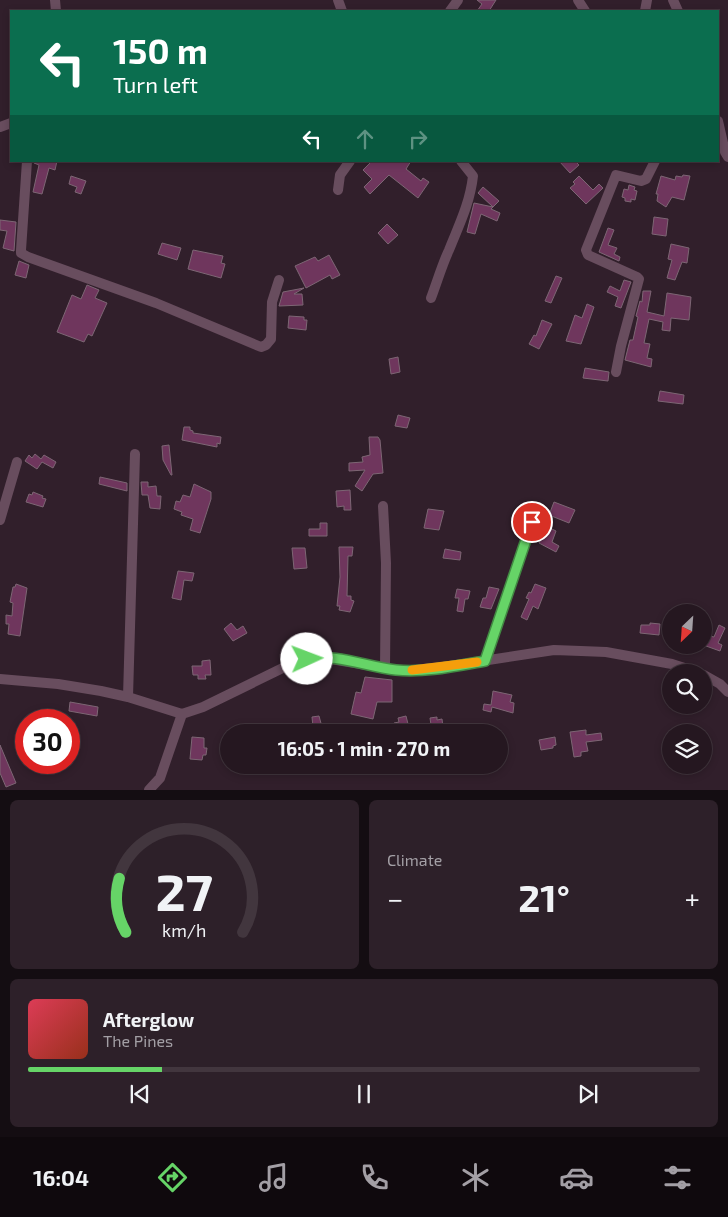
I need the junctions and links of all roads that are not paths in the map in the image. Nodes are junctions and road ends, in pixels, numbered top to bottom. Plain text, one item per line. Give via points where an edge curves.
1 (719, 125) edge
2 (728, 157) edge
3 (27, 162) edge
4 (349, 162) edge
5 (462, 162) edge
6 (654, 162) edge
7 (338, 190) dead end
8 (279, 280) dead end
9 (432, 298) dead end
10 (616, 372) dead end
11 (135, 454) dead end
12 (17, 462) dead end
13 (383, 506) dead end
14 (0, 520) edge
15 (532, 522) dead end
16 (485, 661) junction
17 (668, 664) edge
18 (385, 668) junction
19 (0, 679) edge
20 (712, 680) edge
21 (728, 692) edge
22 (128, 697) junction
23 (182, 714) junction
24 (149, 790) edge

1 - 2 street
3 - 8 street via 21,253 28,257 156,303 261,347 271,339 272,302
4 - 7 street via 340,176
5 - 9 street via 473,176 471,195
6 - 10 street via 646,179 641,181 616,175 586,250 588,255 639,279
11 - 22 street
12 - 14 street
13 - 18 street
15 - 16 street
16 - 17 street via 554,650 581,650
16 - 18 street via 421,669
18 - 23 street via 324,657 296,662
19 - 22 street via 58,684
20 - 21 street
22 - 23 street
23 - 24 street via 160,778

